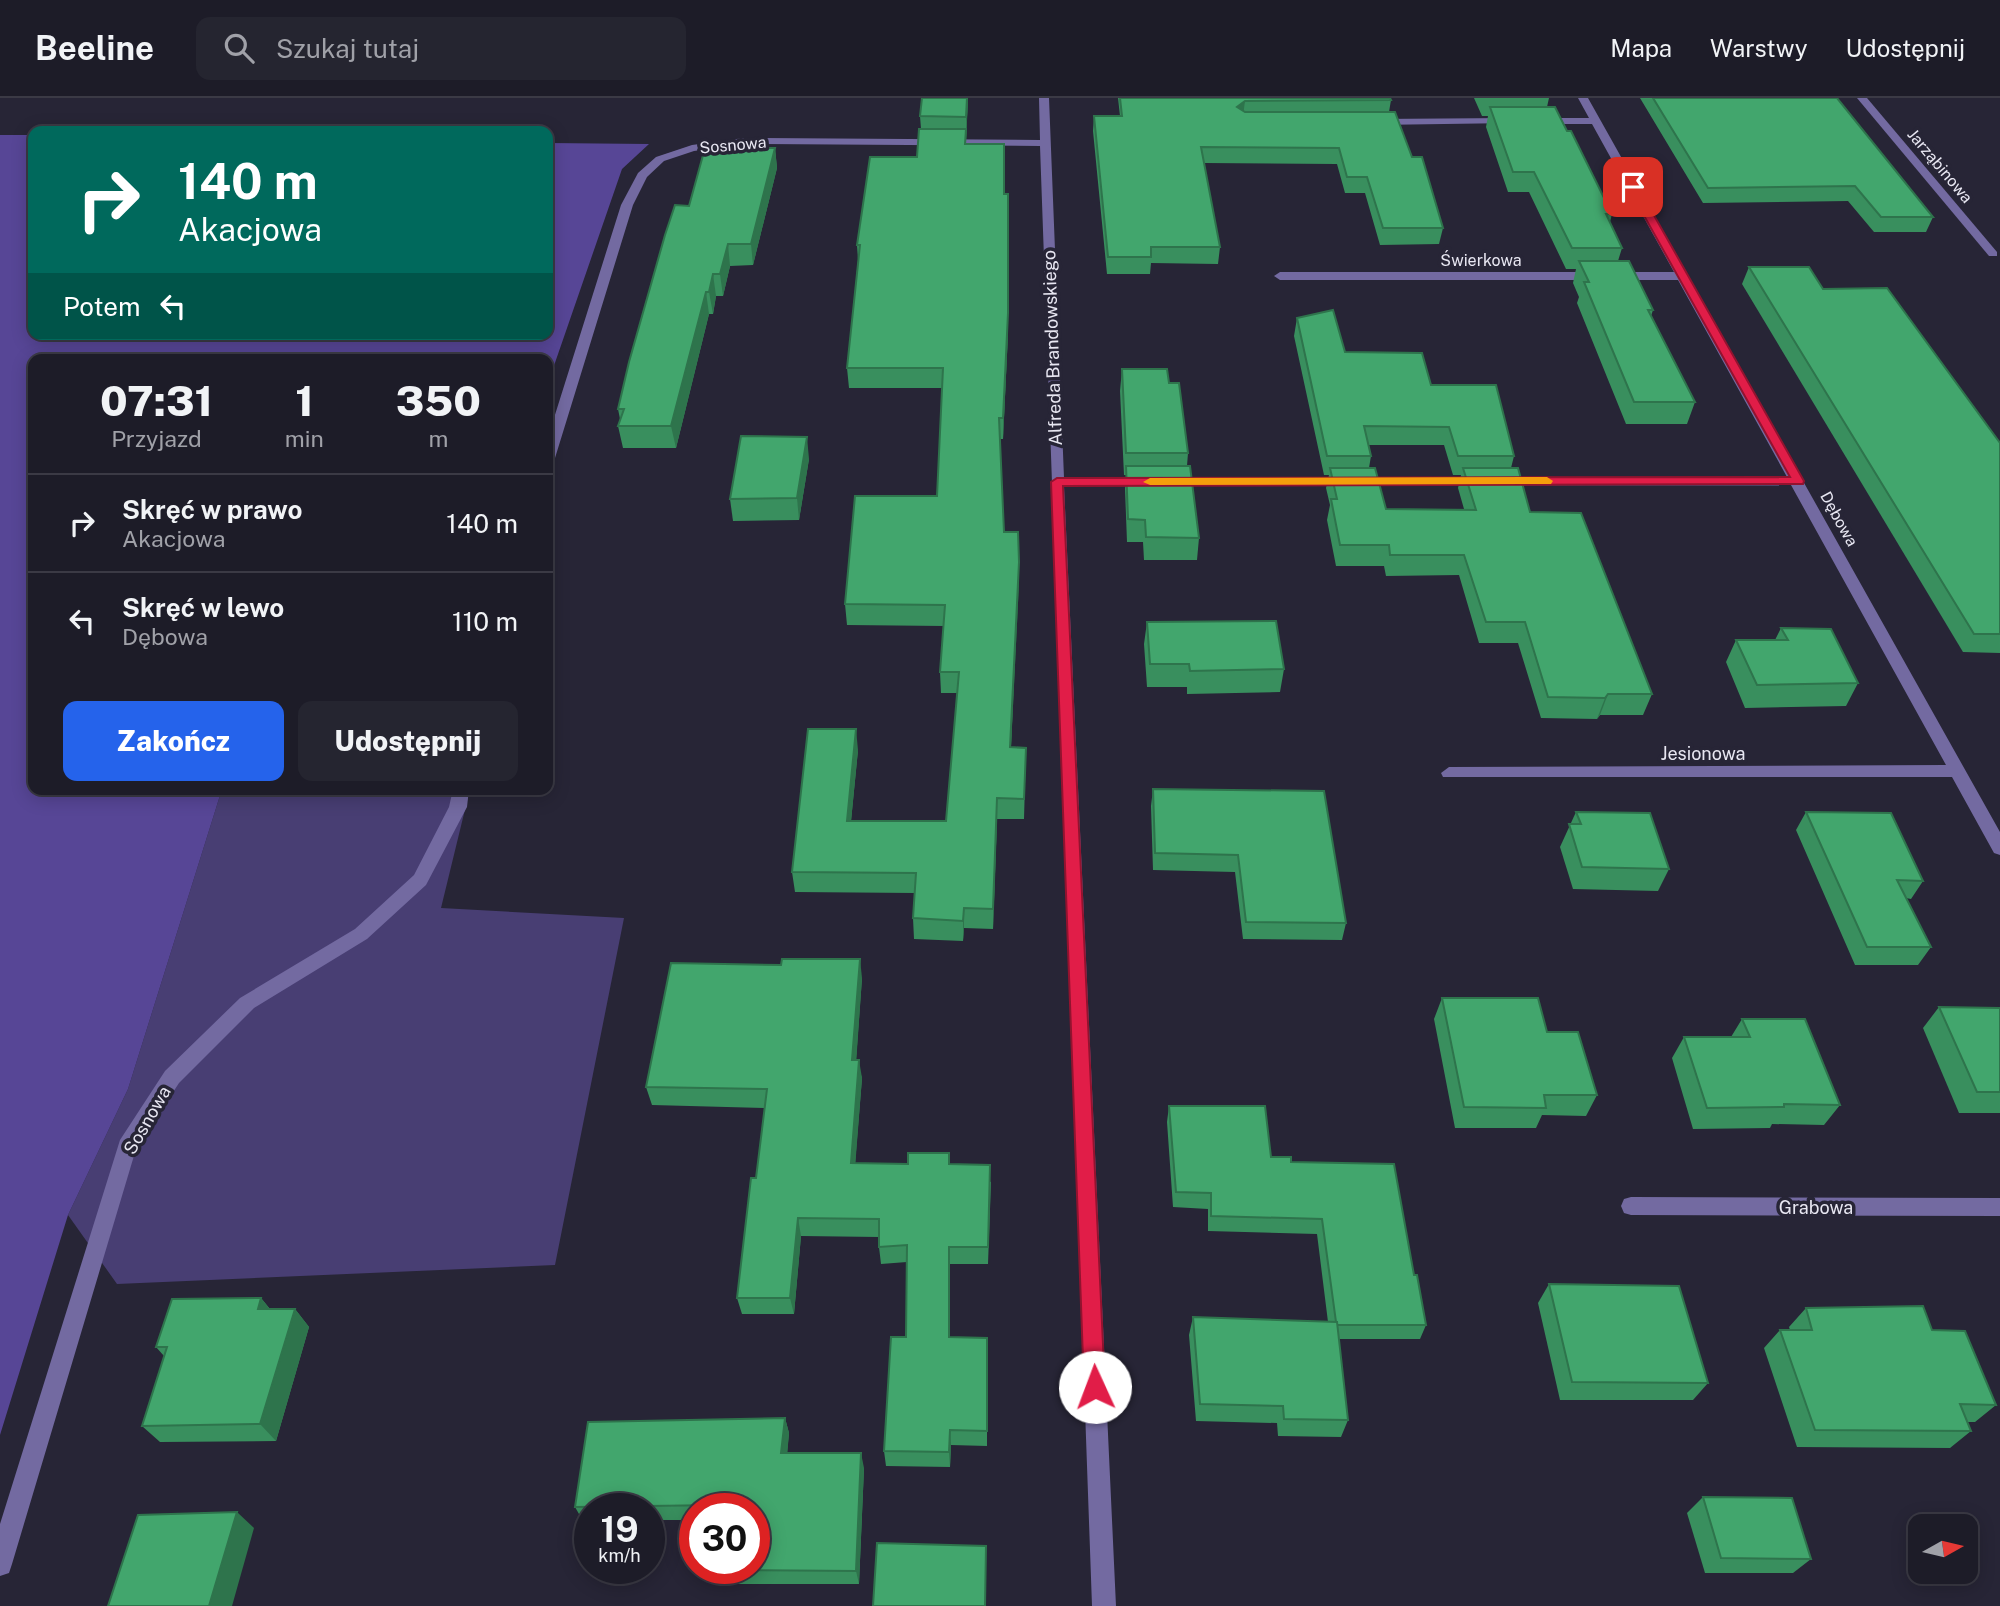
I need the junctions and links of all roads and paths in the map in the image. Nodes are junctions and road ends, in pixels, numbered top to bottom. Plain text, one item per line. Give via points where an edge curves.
1 (1044, 98) edge
2 (1583, 98) edge
3 (1862, 98) edge
4 (1514, 121) edge
5 (1528, 121) edge
6 (1596, 121) junction
7 (1365, 122) edge
8 (1046, 143) junction
9 (1993, 254) dead end
10 (1280, 276) dead end
11 (1681, 276) junction
12 (553, 442) edge
13 (1798, 481) junction
14 (1057, 482) junction
15 (1957, 771) junction
16 (1449, 773) dead end
17 (460, 795) edge
18 (2000, 848) edge
19 (1631, 1206) dead end
20 (2000, 1207) edge
21 (0, 1564) edge
22 (1104, 1606) edge

1 - 8 street, Alfreda Brandowskiego
2 - 6 street, Dębowa
3 - 9 street, Jarząbinowa
4 - 7 street
5 - 6 street
6 - 11 street, Dębowa
8 - 12 street, Sosnowa via 744,141 692,148 660,159 642,174 627,205
8 - 14 street, Alfreda Brandowskiego
10 - 11 street, Świerkowa
11 - 13 street, Dębowa
13 - 14 street
13 - 15 street, Dębowa
14 - 22 street, Alfreda Brandowskiego
15 - 16 street, Jesionowa
15 - 18 street, Dębowa
17 - 21 street, Sosnowa via 421,880 361,934 247,1003 172,1077 127,1146
19 - 20 street, Grabowa

